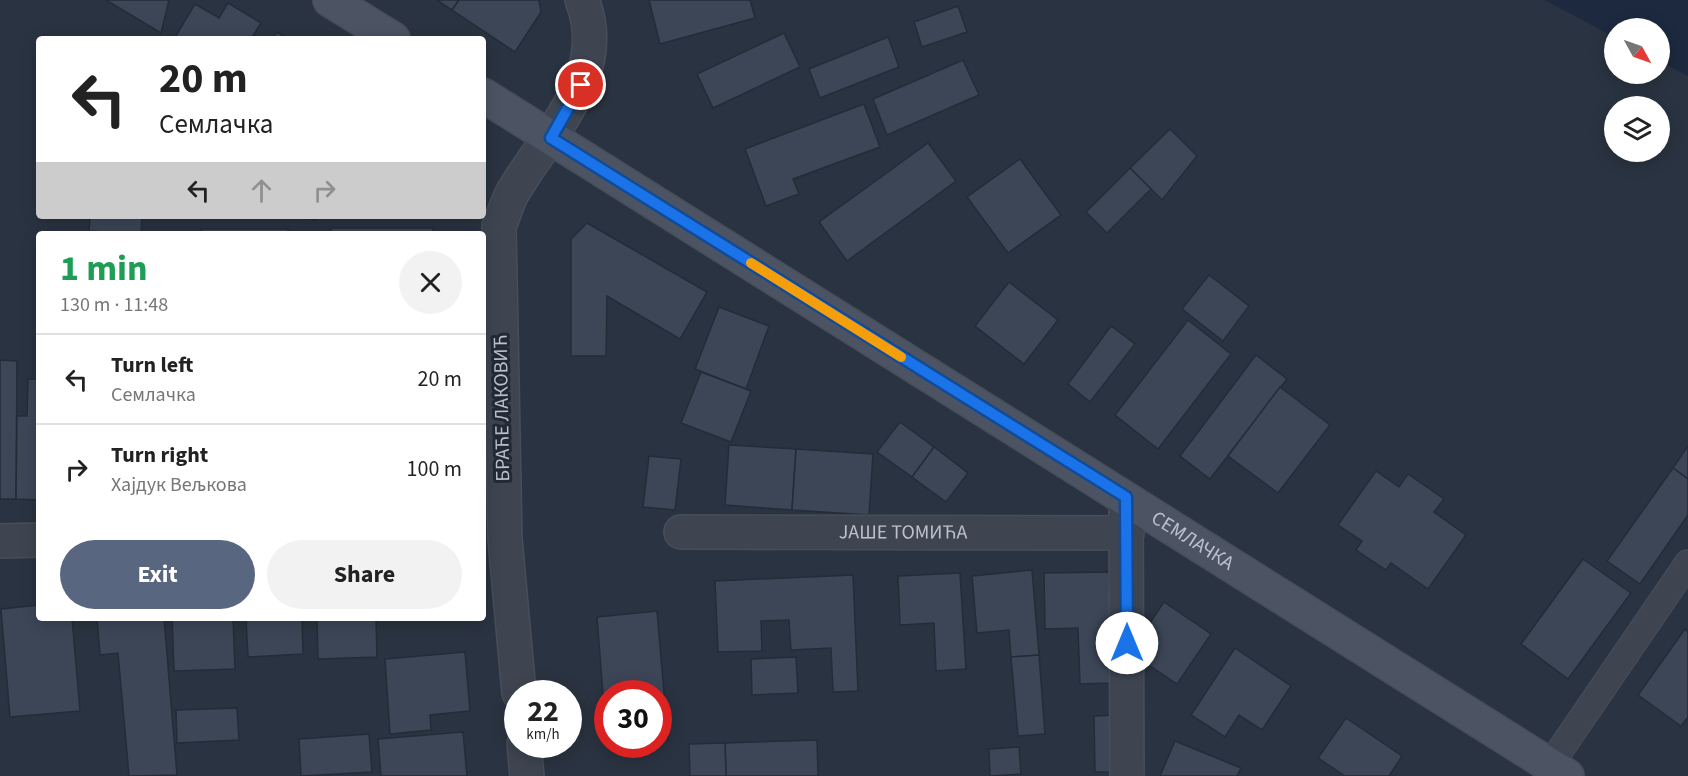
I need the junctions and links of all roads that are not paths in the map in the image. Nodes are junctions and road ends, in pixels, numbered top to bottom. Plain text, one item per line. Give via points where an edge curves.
1 (330, 0) edge
2 (582, 0) edge
3 (388, 36) edge
4 (486, 97) edge
5 (551, 138) junction
6 (1126, 497) junction
7 (681, 532) dead end
8 (1127, 533) junction
9 (494, 539) edge
10 (36, 540) edge
11 (0, 541) edge
12 (1688, 563) edge
13 (517, 680) edge
14 (525, 758) edge
15 (1558, 770) edge
16 (526, 776) edge
17 (1127, 776) edge

1 - 3 main road
2 - 5 street, БРАЋЕ ЛАКОВИЋ via 588,60 581,85
4 - 5 main road, СЕМЛАЧКА
5 - 6 main road, СЕМЛАЧКА
5 - 9 street, БРАЋЕ ЛАКОВИЋ via 513,192 499,226
6 - 8 street
6 - 15 main road, СЕМЛАЧКА
7 - 8 street, ЈАШЕ ТОМИЋА
8 - 17 street
9 - 13 street, БРАЋЕ ЛАКОВИЋ
10 - 11 street
12 - 15 lane
14 - 16 street

